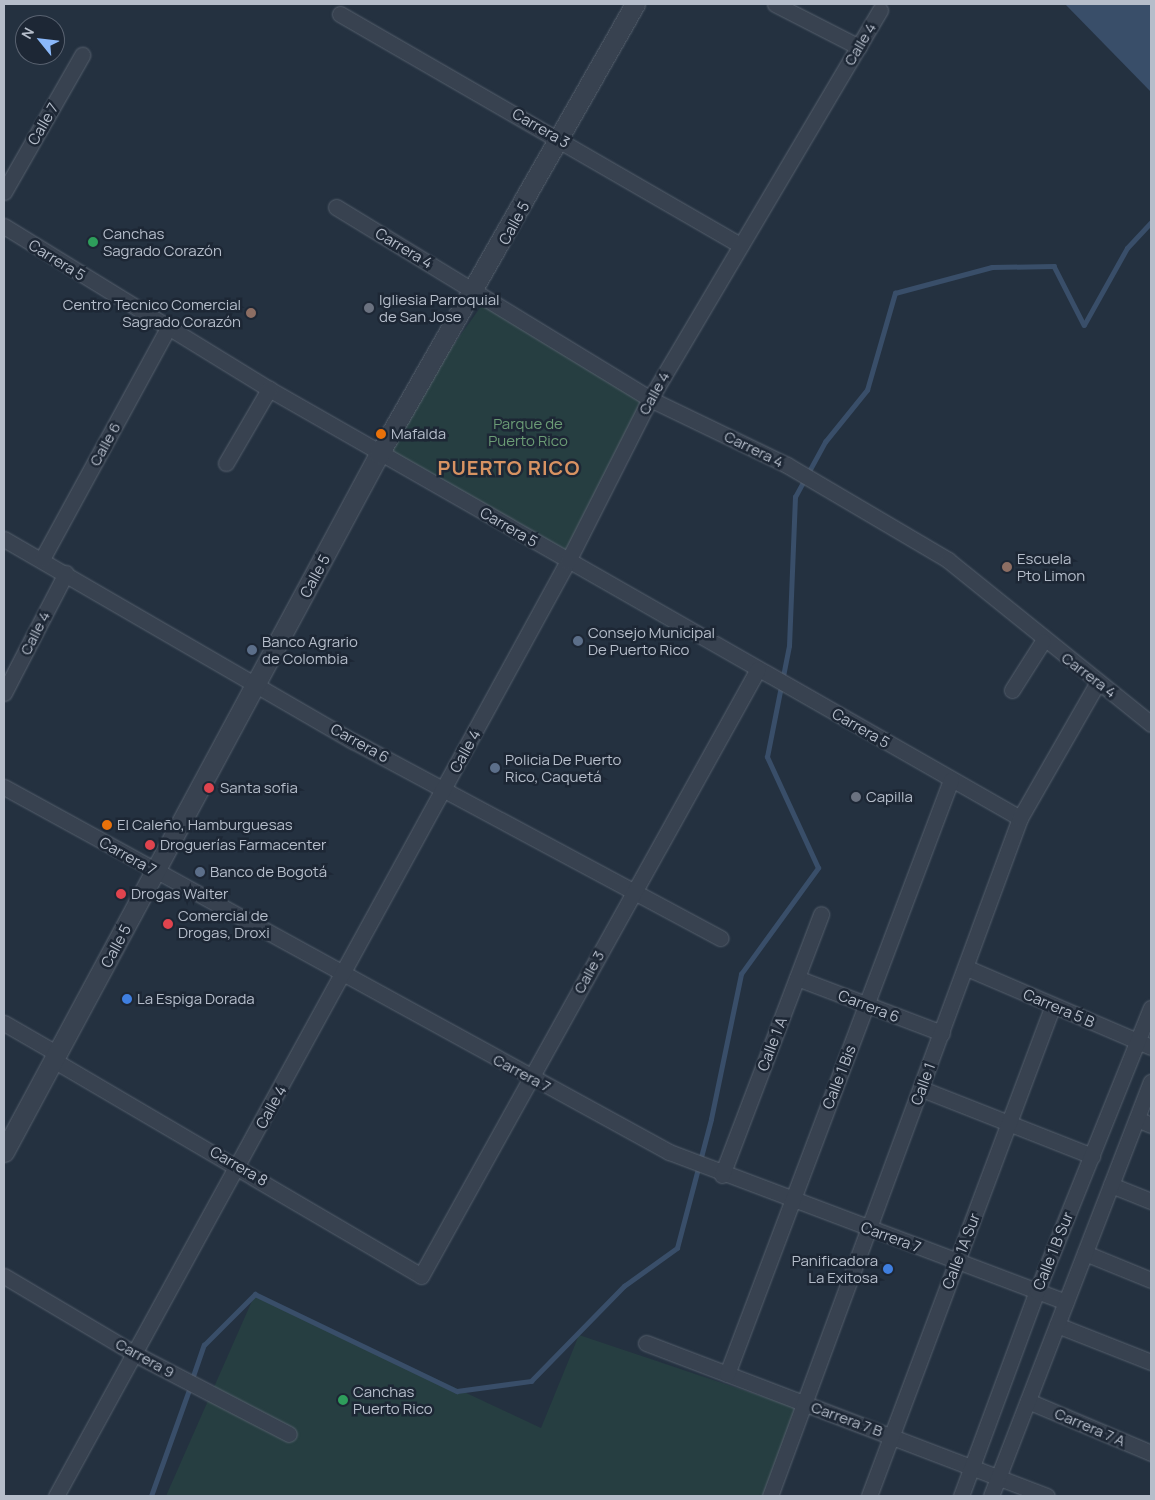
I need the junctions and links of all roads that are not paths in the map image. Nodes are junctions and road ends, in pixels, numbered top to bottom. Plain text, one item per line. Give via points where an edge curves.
1 (635, 4) edge
2 (774, 4) edge
3 (880, 10) dead end
4 (340, 14) dead end
5 (859, 46) junction
6 (82, 56) dead end
7 (560, 139) junction
8 (4, 192) edge
9 (336, 207) dead end
10 (4, 226) edge
11 (740, 245) junction
12 (476, 290) junction
13 (167, 330) junction
14 (269, 390) junction
15 (650, 399) junction
16 (379, 454) junction
17 (226, 464) dead end
18 (4, 539) edge
19 (42, 559) junction
20 (568, 561) junction
21 (66, 573) junction
22 (1043, 641) junction
23 (764, 672) junction
24 (1098, 682) junction
25 (258, 684) junction
26 (1012, 690) dead end
27 (4, 693) edge
28 (1151, 724) edge
29 (951, 780) junction
30 (4, 787) edge
31 (445, 788) junction
32 (1020, 818) junction
33 (156, 871) junction
34 (636, 889) junction
35 (821, 914) dead end
36 (721, 938) dead end
37 (967, 968) junction
38 (342, 976) junction
39 (797, 978) junction
40 (866, 1005) junction
41 (1052, 1005) junction
42 (1151, 1008) edge
43 (4, 1023) edge
44 (942, 1033) junction
45 (1145, 1044) edge
46 (57, 1057) junction
47 (531, 1078) junction
48 (1151, 1082) edge
49 (922, 1090) junction
50 (1137, 1119) junction
51 (1008, 1123) junction
52 (1151, 1125) edge
53 (4, 1152) edge
54 (1092, 1156) junction
55 (238, 1165) junction
56 (715, 1173) junction
57 (1111, 1185) junction
58 (792, 1201) junction
59 (1151, 1201) edge
60 (868, 1228) junction
61 (1085, 1253) junction
62 (957, 1261) junction
63 (4, 1276) edge
64 (421, 1276) joint
65 (1151, 1280) edge
66 (1037, 1291) junction
67 (1066, 1302) junction
68 (1058, 1325) junction
69 (646, 1343) dead end
70 (137, 1354) junction
71 (1151, 1362) edge
72 (727, 1374) junction
73 (1028, 1400) junction
74 (805, 1404) junction
75 (289, 1434) dead end
76 (892, 1435) junction
77 (1151, 1453) edge
78 (972, 1465) junction
79 (998, 1477) junction
80 (56, 1496) edge
81 (770, 1496) edge
82 (869, 1496) edge
83 (961, 1496) edge
84 (991, 1496) edge
85 (1047, 1496) edge

1 - 7 street, Calle 5
2 - 5 street
3 - 5 street, Calle 4
4 - 7 street, Carrera 3
5 - 11 street, Calle 4
6 - 8 street, Calle 7
7 - 11 street, Carrera 3
7 - 12 street, Calle 5
9 - 12 street, Carrera 4
10 - 13 street, Carrera 5
11 - 15 street, Calle 4
12 - 15 street, Carrera 4
12 - 16 street, Calle 5
13 - 14 street, Carrera 5
13 - 19 street, Calle 6
14 - 16 street, Carrera 5
14 - 17 street
15 - 20 street, Calle 4
15 - 22 street, Carrera 4 via 787,465 948,560
16 - 20 street, Carrera 5
16 - 25 street, Calle 5
18 - 19 street, Carrera 6
19 - 21 street, Carrera 6
20 - 23 street, Carrera 5
20 - 31 street, Calle 4
21 - 25 street, Carrera 6
21 - 27 street, Calle 4
22 - 24 street, Carrera 4
22 - 26 street
23 - 29 street, Carrera 5
23 - 34 street, Calle 3
24 - 28 street, Carrera 4
24 - 32 street, Calle 1
25 - 31 street, Carrera 6 via 354,741
25 - 33 street, Calle 5
29 - 32 street, Carrera 5
29 - 40 street, Calle 1 Bis
30 - 33 street, Carrera 7
31 - 34 street, Carrera 6
31 - 38 street, Calle 4
32 - 37 street, Calle 1
33 - 38 street, Carrera 7
33 - 46 street, Calle 5
34 - 36 street, Carrera 6
34 - 47 street, Calle 3
35 - 39 street, Calle 1 A
37 - 41 street, Carrera 5 B
37 - 44 street, Calle 1
38 - 47 street, Carrera 7
38 - 55 street, Calle 4
39 - 40 street, Carrera 6
39 - 56 street, Calle 1 A
40 - 44 street, Carrera 6
40 - 58 street, Calle 1 Bis
41 - 45 street, Carrera 5 B
41 - 51 street, Calle 1A Sur
42 - 45 street, Calle 1 B Sur
43 - 46 street, Carrera 8
44 - 49 street, Calle 1
45 - 54 street, Calle 1 B Sur
46 - 53 street, Calle 5
46 - 55 street, Carrera 8
47 - 56 street, Carrera 7
47 - 64 street, Calle 3
48 - 50 street, Calle 1 B Sur
49 - 51 street
49 - 60 street, Calle 1
50 - 52 street
50 - 57 street, Calle 1 B Sur
51 - 54 street
51 - 62 street, Calle 1A Sur
54 - 66 street, Calle 1 B Sur
55 - 64 street, Carrera 8
55 - 70 street, Calle 4
56 - 58 street, Carrera 7
57 - 59 street
57 - 61 street, Calle 1 B Sur
58 - 60 street, Carrera 7
58 - 72 street, Calle 1 Bis
60 - 62 street, Carrera 7
60 - 74 street, Calle 1
61 - 65 street
61 - 67 street, Calle 1 B Sur
62 - 66 street, Carrera 7
62 - 76 street, Calle 1A Sur
63 - 70 street, Carrera 9
66 - 67 street, Carrera 7
66 - 78 street, Calle 1 B Sur
67 - 68 street, Calle 1 B Sur
68 - 71 street
68 - 73 street, Calle 1 B Sur
69 - 72 street, Carrera 7 B
70 - 75 street, Carrera 9
70 - 80 street, Calle 4
72 - 74 street, Carrera 7 B
73 - 77 street, Carrera 7 A
73 - 79 street, Calle 1 B Sur
74 - 76 street, Carrera 7 B
74 - 81 street, Calle 1
76 - 78 street, Carrera 7 B
76 - 82 street, Calle 1A Sur
78 - 79 street, Carrera 7 B
78 - 83 street, Calle 1 B Sur
79 - 84 street, Calle 1 B Sur
79 - 85 street, Carrera 7 B

